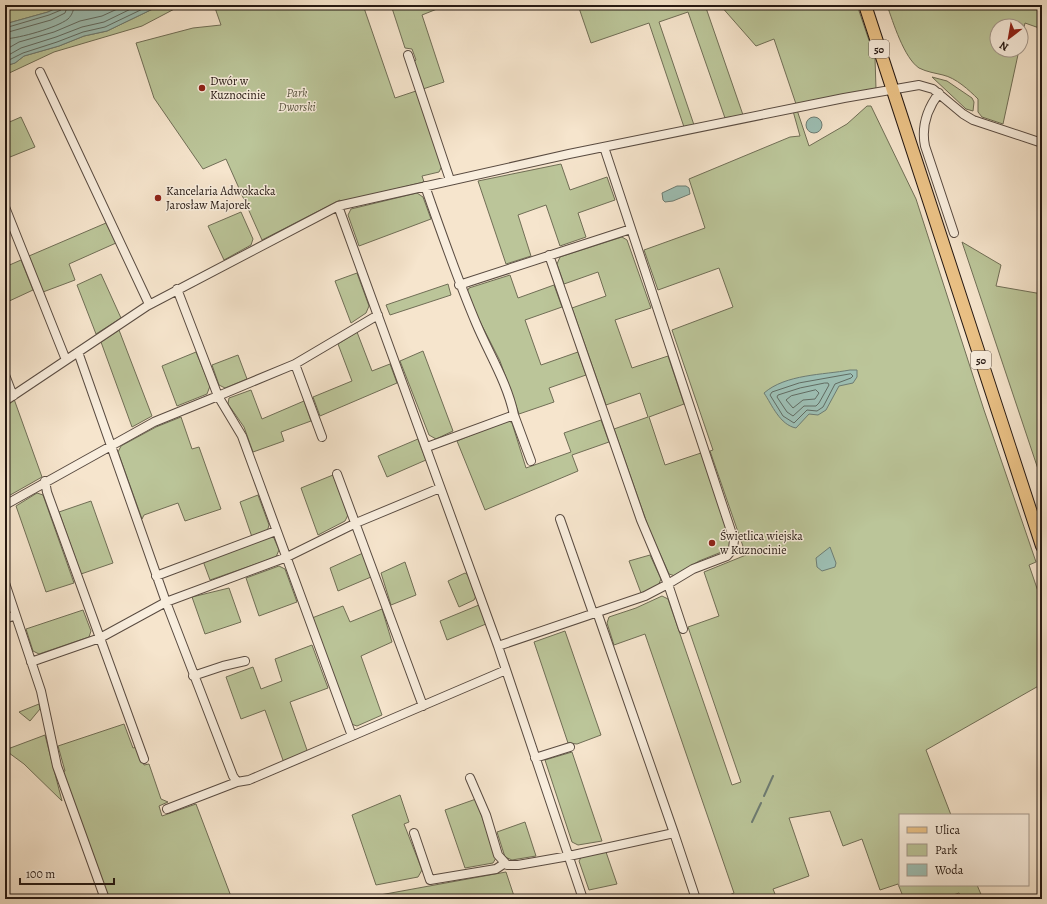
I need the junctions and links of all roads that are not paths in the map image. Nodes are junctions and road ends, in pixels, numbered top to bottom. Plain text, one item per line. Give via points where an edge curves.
1 (865, 5) edge
2 (408, 55) dead end
3 (40, 72) dead end
4 (892, 89) junction
5 (939, 93) junction
6 (1042, 143) edge
7 (604, 147) junction
8 (450, 180) junction
9 (425, 186) junction
10 (338, 206) junction
11 (5, 208) edge
12 (631, 229) junction
13 (954, 233) dead end
14 (549, 255) junction
15 (459, 285) junction
16 (177, 290) junction
17 (149, 304) junction
18 (378, 315) junction
19 (78, 352) junction
20 (66, 360) junction
21 (295, 364) junction
22 (5, 375) edge
23 (13, 396) junction
24 (218, 396) junction
25 (5, 401) edge
26 (514, 415) junction
27 (322, 437) dead end
28 (111, 445) junction
29 (427, 447) junction
30 (531, 461) dead end
31 (337, 474) dead end
32 (45, 481) junction
33 (440, 488) junction
34 (5, 505) edge
35 (560, 519) dead end
36 (356, 523) junction
37 (276, 531) junction
38 (1042, 546) edge
39 (287, 557) junction
40 (156, 576) junction
41 (5, 583) edge
42 (668, 584) junction
43 (166, 602) junction
44 (595, 613) junction
45 (15, 615) junction
46 (5, 619) edge
47 (683, 629) dead end
48 (100, 638) junction
49 (498, 646) junction
50 (245, 661) dead end
51 (31, 662) junction
52 (506, 670) junction
53 (193, 676) junction
54 (423, 706) junction
55 (352, 736) junction
56 (570, 747) dead end
57 (535, 758) junction
58 (144, 759) dead end
59 (470, 778) dead end
60 (237, 782) junction
61 (167, 809) dead end
62 (414, 833) dead end
63 (674, 833) junction
64 (569, 856) junction
65 (505, 863) junction
66 (104, 899) edge
67 (583, 899) edge
68 (696, 899) edge

1 - 4 main road, 50
2 - 8 street
3 - 17 street
4 - 5 street via 919,85
4 - 7 street
4 - 38 main road, 50
5 - 6 street via 973,120
5 - 13 street via 926,115 924,140
7 - 8 street
7 - 12 street
8 - 9 street
9 - 10 street
9 - 15 street
10 - 16 street
10 - 18 street
11 - 20 street
12 - 14 street
12 - 42 street via 734,540 734,549 727,556 693,569
14 - 15 street
14 - 42 street via 641,520
15 - 26 street via 498,367
16 - 17 street
16 - 24 street
17 - 19 street
18 - 21 street
18 - 29 street
19 - 20 street
19 - 28 street
20 - 23 street
21 - 24 street
21 - 27 street
22 - 23 street
23 - 25 street
24 - 28 street via 154,422
24 - 37 street via 242,436
26 - 29 street
26 - 30 street
28 - 32 street
28 - 40 street
29 - 33 street
31 - 36 street
32 - 34 street
32 - 48 street
33 - 36 street
33 - 49 street
35 - 44 street
36 - 39 street
36 - 54 street
37 - 39 street
37 - 40 street
39 - 43 street
39 - 55 street
40 - 43 street
41 - 45 street
42 - 44 street via 645,596
42 - 47 street
43 - 48 street
43 - 53 street
44 - 49 street
44 - 63 street
45 - 46 street
45 - 51 street
48 - 51 street
48 - 58 street
49 - 52 street
50 - 53 street
51 - 66 street via 45,704 57,766
52 - 54 street
52 - 57 street
53 - 60 street via 232,776
54 - 55 street
55 - 60 street via 249,780
56 - 57 street
57 - 64 street
59 - 65 street via 486,815 498,855
60 - 61 street
62 - 65 street via 430,880 496,868
63 - 64 street
63 - 68 street
64 - 65 street via 518,865
64 - 67 street

